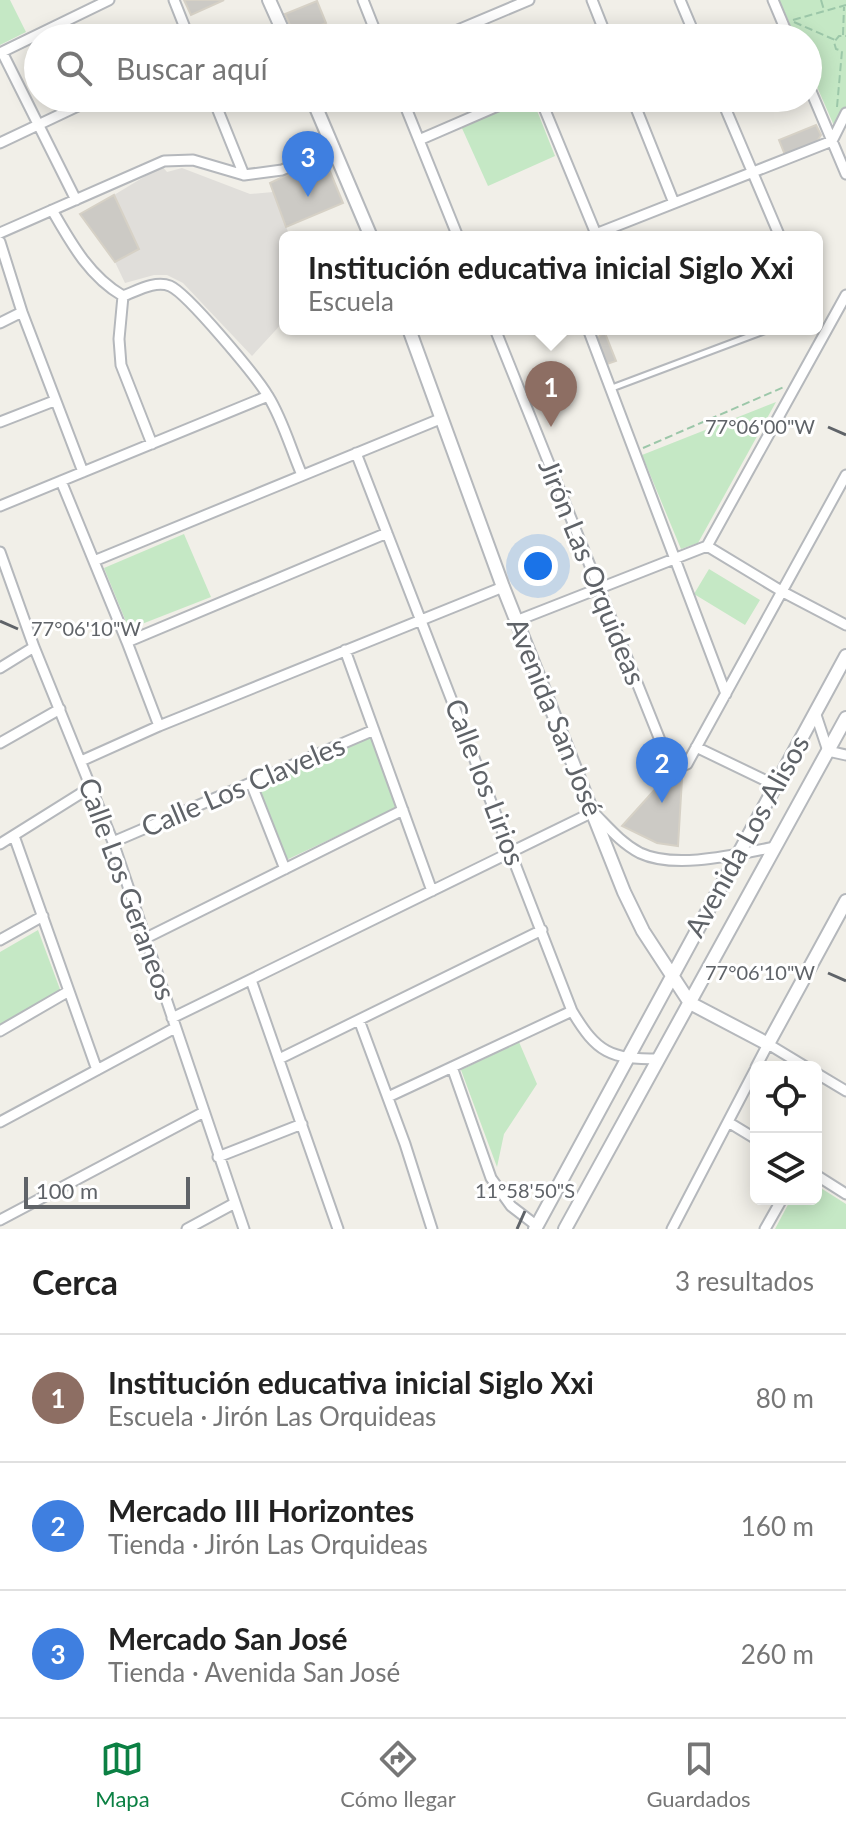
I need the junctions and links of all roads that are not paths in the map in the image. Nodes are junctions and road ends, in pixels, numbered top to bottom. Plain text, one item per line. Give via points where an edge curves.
1 (80, 0) edge
2 (109, 0) edge
3 (174, 0) edge
4 (269, 0) edge
5 (363, 0) edge
6 (529, 0) edge
7 (592, 0) edge
8 (680, 0) edge
9 (773, 0) edge
10 (85, 11) junction
11 (58, 24) edge
12 (183, 24) edge
13 (280, 24) edge
14 (372, 24) edge
15 (472, 24) edge
16 (601, 24) edge
17 (690, 24) edge
18 (783, 24) edge
19 (24, 41) edge
20 (1, 52) edge
21 (24, 99) edge
22 (31, 112) edge
23 (65, 112) edge
24 (219, 112) edge
25 (318, 112) edge
26 (408, 112) edge
27 (484, 112) edge
28 (545, 112) edge
29 (638, 112) edge
30 (727, 112) edge
31 (820, 112) edge
32 (846, 113) edge
33 (37, 125) junction
34 (419, 140) junction
35 (832, 141) junction
36 (0, 143) edge
37 (334, 147) junction
38 (753, 172) junction
39 (846, 174) edge
40 (244, 175) junction
41 (76, 200) junction
42 (674, 203) junction
43 (52, 210) junction
44 (369, 231) edge
45 (456, 231) edge
46 (590, 231) edge
47 (602, 231) edge
48 (778, 231) edge
49 (0, 233) edge
50 (0, 242) edge
51 (846, 295) edge
52 (123, 296) junction
53 (22, 312) junction
54 (0, 323) edge
55 (411, 335) edge
56 (497, 335) edge
57 (590, 335) edge
58 (753, 335) edge
59 (822, 335) edge
60 (823, 338) junction
61 (611, 389) junction
62 (268, 396) junction
63 (54, 401) junction
64 (440, 419) junction
65 (0, 422) edge
66 (152, 444) junction
67 (356, 453) junction
68 (83, 472) junction
69 (302, 475) junction
70 (846, 475) edge
71 (61, 481) junction
72 (0, 506) edge
73 (387, 533) junction
74 (707, 546) junction
75 (0, 552) edge
76 (675, 558) junction
77 (94, 561) junction
78 (2, 568) edge
79 (503, 587) junction
80 (599, 587) junction
81 (783, 592) junction
82 (422, 619) junction
83 (516, 621) junction
84 (846, 625) edge
85 (127, 642) junction
86 (34, 647) junction
87 (345, 650) junction
88 (846, 656) edge
89 (0, 668) edge
90 (726, 694) junction
91 (60, 709) junction
92 (815, 712) junction
93 (846, 718) edge
94 (159, 726) junction
95 (374, 730) junction
96 (0, 743) edge
97 (696, 747) junction
98 (828, 751) junction
99 (846, 755) edge
100 (81, 761) junction
101 (251, 783) junction
102 (775, 785) junction
103 (91, 787) junction
104 (403, 810) junction
105 (593, 812) junction
106 (14, 836) junction
107 (113, 842) junction
108 (0, 844) edge
109 (775, 847) junction
110 (512, 852) junction
111 (738, 854) junction
112 (285, 869) junction
113 (432, 891) junction
114 (846, 901) edge
115 (43, 916) junction
116 (542, 930) junction
117 (146, 938) junction
118 (0, 940) edge
119 (671, 975) junction
120 (251, 980) junction
121 (69, 991) junction
122 (690, 1003) junction
123 (572, 1011) junction
124 (359, 1020) junction
125 (174, 1023) junction
126 (0, 1031) edge
127 (768, 1044) junction
128 (279, 1059) junction
129 (625, 1059) junction
130 (659, 1059) junction
131 (759, 1061) edge
132 (796, 1061) edge
133 (452, 1067) junction
134 (97, 1070) junction
135 (822, 1076) edge
136 (750, 1079) edge
137 (845, 1089) edge
138 (388, 1097) junction
139 (202, 1113) junction
140 (0, 1122) edge
141 (728, 1122) junction
142 (302, 1124) junction
143 (750, 1135) edge
144 (218, 1157) junction
145 (822, 1178) edge
146 (845, 1191) edge
147 (235, 1203) junction
148 (779, 1205) edge
149 (0, 1220) edge
150 (536, 1227) edge
151 (187, 1229) edge
152 (244, 1229) edge
153 (338, 1229) edge
154 (432, 1229) edge
155 (565, 1229) edge
156 (672, 1229) edge
157 (765, 1229) edge

1 - 10 street
2 - 10 street
3 - 12 street
4 - 13 street
5 - 14 street
6 - 15 street
7 - 16 street
8 - 17 street
9 - 18 street
10 - 11 street
19 - 20 street
20 - 21 street
22 - 33 street
23 - 33 street
24 - 40 street
25 - 37 street
26 - 34 street
27 - 34 street
28 - 46 street
29 - 42 street
30 - 38 street
31 - 35 street
32 - 35 street
33 - 36 street
33 - 41 street
34 - 45 street
35 - 38 street
35 - 39 street
37 - 40 street via 282,170
37 - 44 street
38 - 42 street
38 - 48 street
40 - 41 street via 193,160 164,161
41 - 43 street
42 - 47 street
43 - 49 street
43 - 52 street via 84,262
50 - 53 street
51 - 60 street
52 - 62 street via 158,284 181,294
52 - 66 street via 121,365
53 - 54 street
53 - 63 street
55 - 64 street, Avenida San José
56 - 80 street, Jirón Las Orquideas
57 - 61 street
58 - 61 lane
59 - 60 street
60 - 74 street
61 - 76 street
62 - 66 street
62 - 69 street
63 - 65 street
63 - 68 street
64 - 67 street
64 - 79 street, Avenida San José
66 - 68 street
67 - 69 street
67 - 73 street, Calle los Lirios
68 - 71 street
69 - 77 street
70 - 81 street
71 - 72 street
71 - 77 street
73 - 82 street, Calle los Lirios
73 - 85 street
74 - 76 street
74 - 81 street
75 - 78 street, Calle Los Geraneos
76 - 80 street
76 - 90 street
77 - 85 street
78 - 86 street, Calle Los Geraneos
79 - 82 street
79 - 83 street, Avenida San José
80 - 83 street
80 - 97 street, Jirón Las Orquideas via 672,770 687,764
81 - 84 street
81 - 90 street
82 - 87 street
82 - 110 street, Calle los Lirios
83 - 105 street, Avenida San José
85 - 94 street
86 - 89 street
86 - 91 street, Calle Los Geraneos
87 - 94 street
87 - 95 street
88 - 92 street, Avenida Los Alisos
90 - 97 street
91 - 96 street
91 - 100 street, Calle Los Geraneos
92 - 98 street
92 - 102 street, Avenida Los Alisos
93 - 98 street, Avenida Los Alisos
94 - 100 street
95 - 101 street, Calle Los Claveles
95 - 104 street
97 - 102 street
98 - 99 street
98 - 109 street, Avenida Los Alisos
100 - 103 street, Calle Los Geraneos
101 - 107 street, Calle Los Claveles
101 - 112 street
102 - 111 street, Avenida Los Alisos
103 - 106 street
103 - 107 street, Calle Los Geraneos
104 - 112 street
104 - 113 street
105 - 110 street
105 - 111 street via 642,854 666,859
105 - 119 street, Avenida San José via 624,892
106 - 108 street
106 - 115 street
107 - 117 street, Calle Los Geraneos
109 - 111 street
109 - 122 street, Avenida Los Alisos
110 - 113 street
110 - 116 street, Calle los Lirios
111 - 119 street, Avenida Los Alisos
112 - 117 street
113 - 120 street
114 - 127 street
115 - 118 street
115 - 121 street
116 - 123 street, Calle los Lirios
116 - 124 street
117 - 125 street, Calle Los Geraneos
119 - 122 street, Avenida San José
119 - 129 street, Avenida Los Alisos
120 - 125 street
120 - 128 street
121 - 126 street
121 - 134 street
122 - 127 street
122 - 130 street, Avenida Los Alisos
123 - 129 street, Calle los Lirios via 594,1043
123 - 133 street
124 - 128 street
124 - 138 street
125 - 134 street
125 - 139 street, Calle Los Geraneos
127 - 131 street
127 - 132 street
128 - 142 street
129 - 130 street
129 - 150 street, Avenida Los Alisos
130 - 155 street, Avenida Los Alisos
133 - 138 street
133 - 150 street via 491,1178 511,1206
134 - 140 street
135 - 137 street
136 - 141 street
138 - 154 street
139 - 144 street, Calle Los Geraneos
139 - 149 street
141 - 143 street
141 - 156 street
142 - 144 street
142 - 153 street
144 - 147 street, Calle Los Geraneos
145 - 146 street
147 - 151 street
147 - 152 street, Calle Los Geraneos
148 - 157 street

